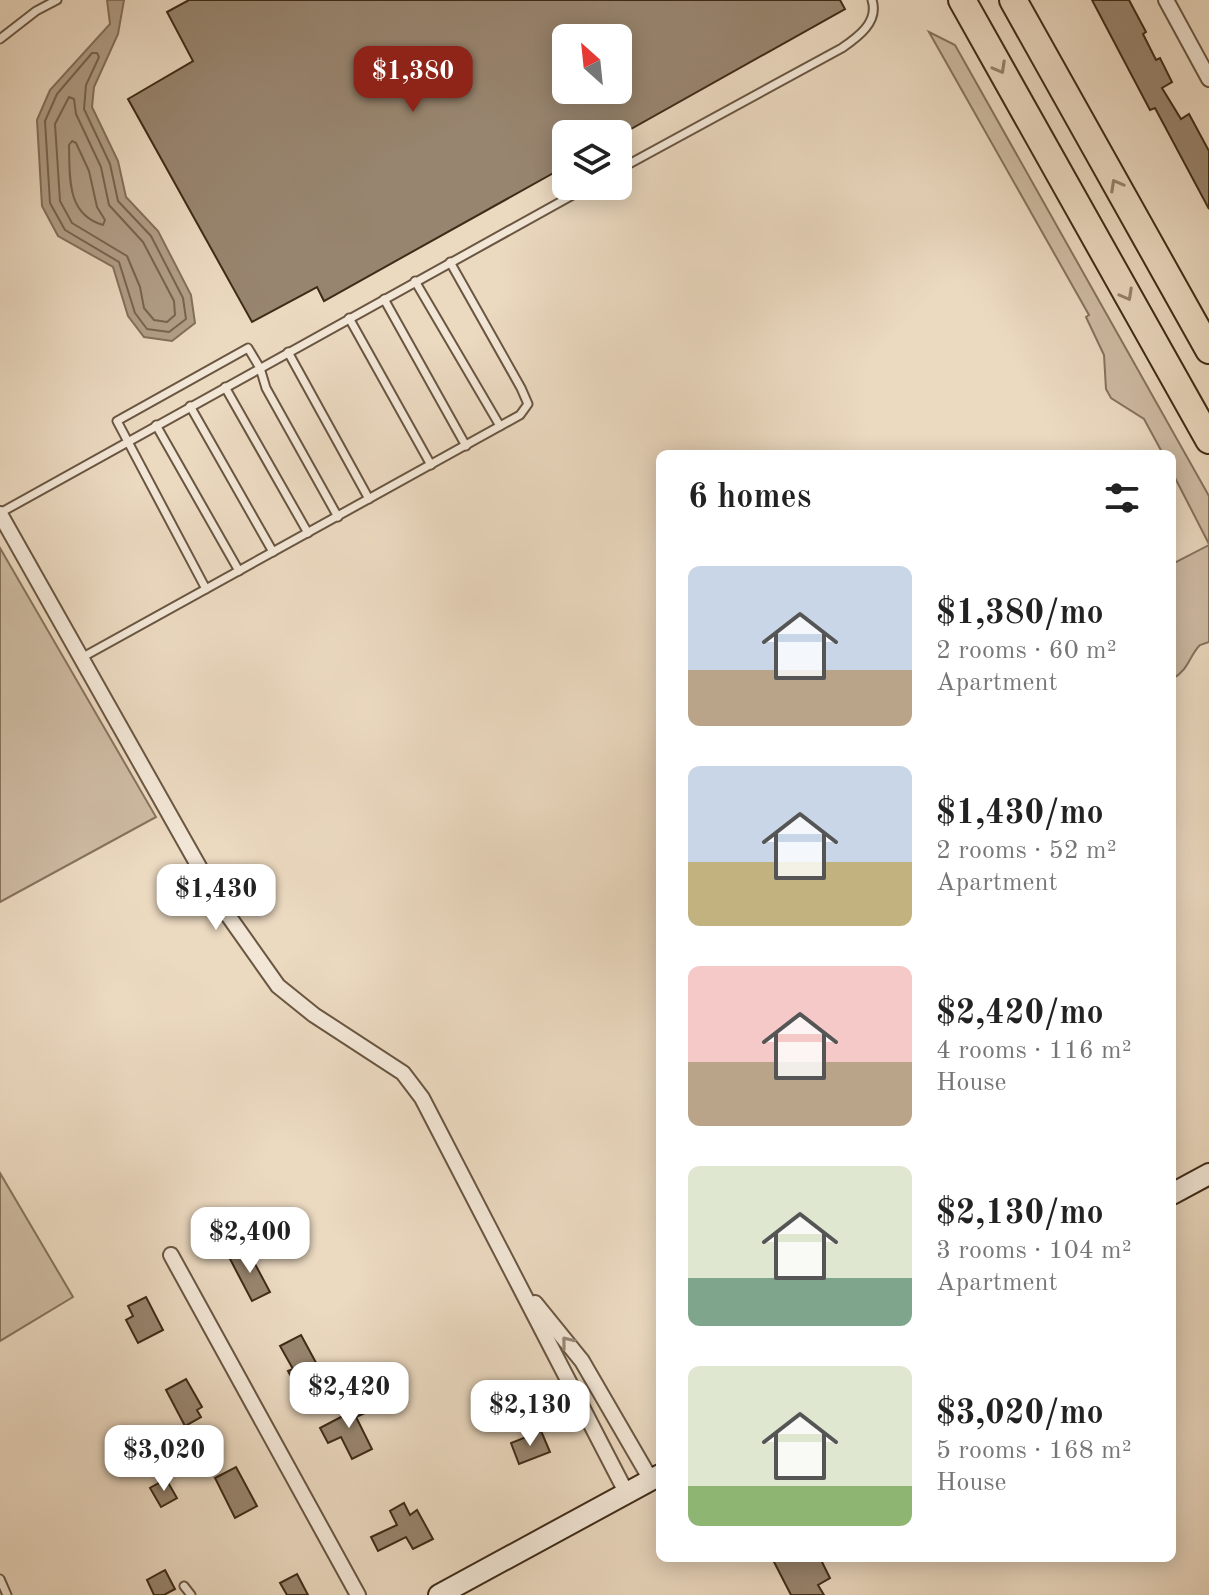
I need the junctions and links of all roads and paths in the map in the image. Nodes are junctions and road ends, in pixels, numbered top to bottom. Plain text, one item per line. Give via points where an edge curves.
1 (57, 0) edge
2 (872, 0) edge
3 (962, 0) edge
4 (1013, 0) edge
5 (1166, 0) edge
6 (0, 39) edge
7 (1209, 79) edge
8 (632, 162) edge
9 (563, 200) edge
10 (450, 262) junction
11 (415, 281) junction
12 (384, 299) junction
13 (349, 318) junction
14 (1209, 350) edge
15 (288, 352) junction
16 (260, 368) junction
17 (225, 387) junction
18 (190, 406) junction
19 (156, 425) junction
20 (500, 426) junction
21 (1209, 440) edge
22 (127, 441) junction
23 (466, 446) junction
24 (431, 465) junction
25 (369, 499) junction
26 (0, 513) edge
27 (338, 517) junction
28 (308, 533) junction
29 (273, 552) junction
30 (239, 571) junction
31 (206, 589) junction
32 (83, 657) junction
33 (1209, 1174) edge
34 (1176, 1192) edge
35 (171, 1255) dead end
36 (518, 1281) junction
37 (656, 1477) edge
38 (626, 1492) junction
39 (0, 1579) edge
40 (184, 1586) dead end
41 (7, 1595) edge
42 (191, 1595) edge
43 (358, 1595) edge
44 (439, 1595) edge

1 - 6 lane
2 - 8 lane via 870,23 842,48
3 -> 21 highway
14 -> 4 highway
5 - 7 street
9 - 10 lane
10 - 11 lane
10 - 20 lane via 528,404
11 - 12 lane
11 - 20 lane
12 - 13 lane
12 - 23 lane
13 - 15 lane
13 - 24 lane
15 - 16 lane
15 - 25 lane
16 - 17 lane
16 - 22 lane via 248,348 117,421
16 - 27 lane
17 - 18 lane
17 - 28 lane
18 - 19 lane
18 - 29 lane
19 - 22 lane
19 - 30 lane
20 - 23 lane
22 - 26 lane
22 - 31 lane
23 - 24 lane
24 - 25 lane
25 - 27 lane
26 - 32 street
27 - 28 lane
28 - 29 lane
29 - 30 lane
30 - 31 lane
31 - 32 lane
32 - 36 street via 254,956 278,986 314,1015 403,1073 434,1118
33 - 34 street
35 - 43 street
37 -> 36 street via 582,1361
36 - 38 street
37 - 38 street
38 - 44 street
39 - 41 lane
40 - 42 lane

